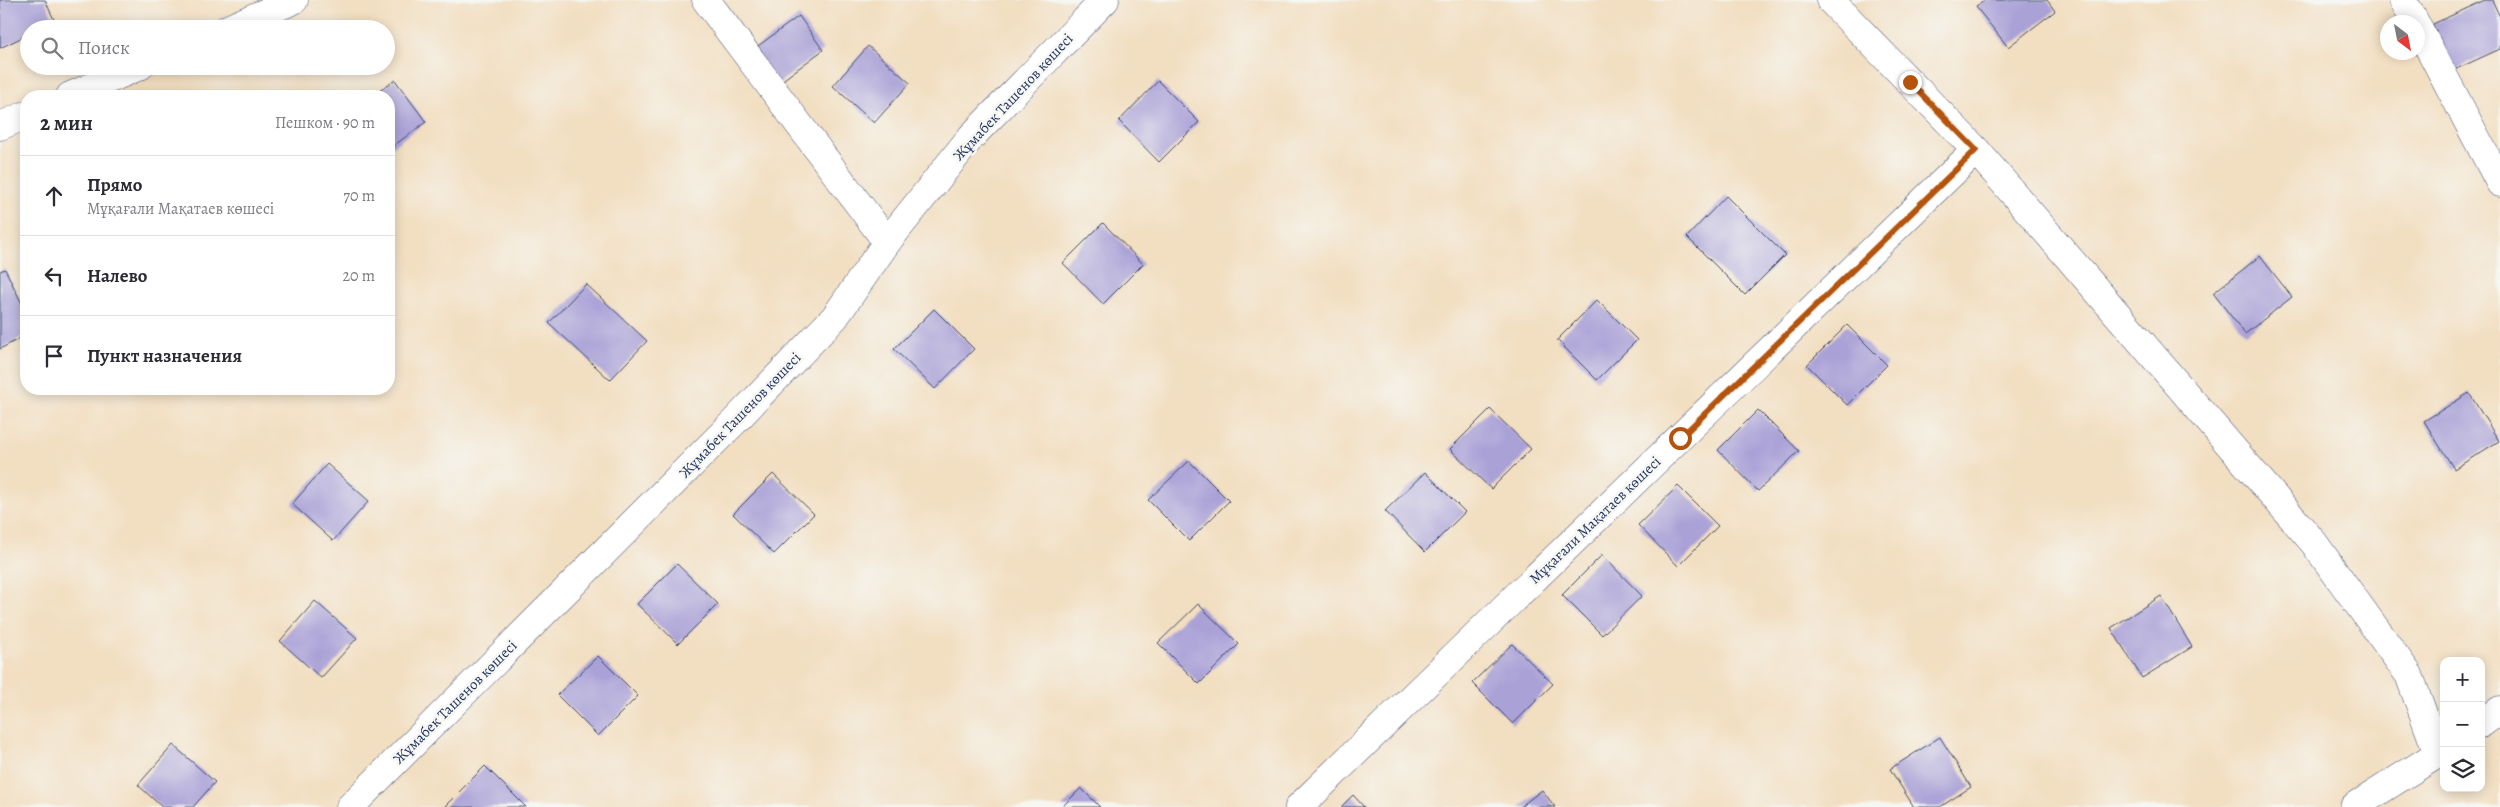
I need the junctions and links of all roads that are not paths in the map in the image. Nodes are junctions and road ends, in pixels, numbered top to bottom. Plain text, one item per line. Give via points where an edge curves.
1 (294, 0) edge
2 (706, 0) edge
3 (1104, 0) edge
4 (1830, 0) edge
5 (2403, 0) edge
6 (2411, 15) edge
7 (248, 20) edge
8 (2425, 40) edge
9 (119, 75) edge
10 (84, 90) edge
11 (20, 118) edge
12 (0, 126) edge
13 (1976, 150) junction
14 (2500, 183) edge
15 (887, 242) junction
16 (2500, 710) edge
17 (2485, 721) edge
18 (2440, 750) edge
19 (2440, 753) edge
20 (350, 807) edge
21 (1299, 807) edge
22 (2354, 807) edge

1 - 7 street
2 - 15 street
3 - 15 street, Жұмабек Ташенов көшесі via 972,137
4 - 13 street
5 - 6 street
8 - 14 street
9 - 10 street
11 - 12 street
13 - 18 street via 2314,543 2410,675
13 - 21 street, Мұқағали Мақатаев көшесі
15 - 20 street, Жұмабек Ташенов көшесі via 835,317
16 - 17 street
19 - 22 street

